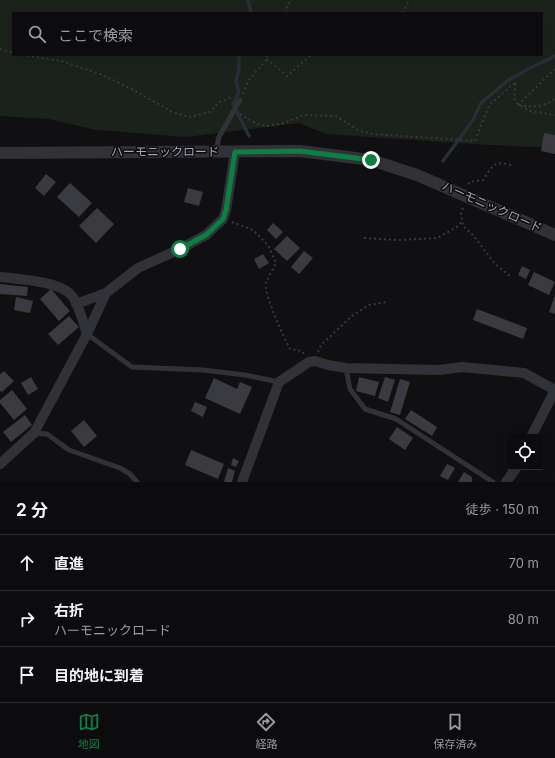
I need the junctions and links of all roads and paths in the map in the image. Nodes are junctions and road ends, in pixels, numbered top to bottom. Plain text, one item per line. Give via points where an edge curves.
1 (292, 0) edge
2 (409, 0) edge
3 (285, 12) edge
4 (403, 12) edge
5 (0, 49) edge
6 (12, 53) edge
7 (29, 56) edge
8 (310, 56) edge
9 (267, 59) joint
10 (555, 69) edge
11 (555, 98) edge
12 (239, 102) junction
13 (518, 105) junction
14 (234, 110) junction
15 (555, 115) edge
16 (215, 152) junction
17 (235, 152) junction
18 (0, 153) edge
19 (511, 165) dead end
20 (466, 191) junction
21 (223, 219) junction
22 (462, 220) junction
23 (555, 235) edge
24 (364, 238) dead end
25 (510, 276) dead end
26 (0, 277) edge
27 (106, 293) junction
28 (387, 302) dead end
29 (76, 304) junction
30 (87, 334) junction
31 (312, 361) junction
32 (346, 368) junction
33 (280, 382) junction
34 (555, 390) edge
35 (34, 433) junction
36 (533, 434) edge
37 (0, 464) edge
38 (515, 470) edge
39 (137, 482) edge
40 (242, 482) edge
41 (493, 482) edge
42 (506, 482) edge

1 - 3 path
2 - 4 path
5 - 6 path
7 - 12 path via 62,61 100,74 132,88 172,112 190,117 210,112 218,103 234,96
8 - 9 path via 287,76
9 - 12 path via 248,81
10 - 13 path
11 - 13 path via 549,103 535,107
12 - 14 lane
13 - 14 path via 514,98 516,82 490,104 475,141 372,134 358,130 336,116 304,115 267,126 257,124
13 - 15 path via 530,111
14 - 16 lane via 219,137
16 - 17 street, ハーモニックロード
16 - 18 street, ハーモニックロード
17 - 20 street, ハーモニックロード via 300,151 371,160
17 - 21 street
19 - 20 path via 501,162 493,166 483,180 470,182
20 - 22 path
20 - 23 street, ハーモニックロード
21 - 27 street via 206,235 138,268
21 - 31 path via 253,230 268,245 276,263 266,284 270,302 290,349 302,351
22 - 24 path via 457,227 437,238
22 - 25 path via 462,226 473,235 495,264
26 - 29 street via 55,285 72,295
27 - 29 street
27 - 30 street
28 - 31 path via 369,305 352,316 321,345
29 - 30 street
30 - 33 lane via 132,367 203,370
30 - 35 street
31 - 32 street
31 - 33 street
32 - 34 street via 439,370 462,367 524,373
32 - 41 lane via 350,389 365,409 396,419
33 - 40 street
34 - 36 street
35 - 37 street
35 - 39 lane via 47,434 69,450 120,468
38 - 42 street

